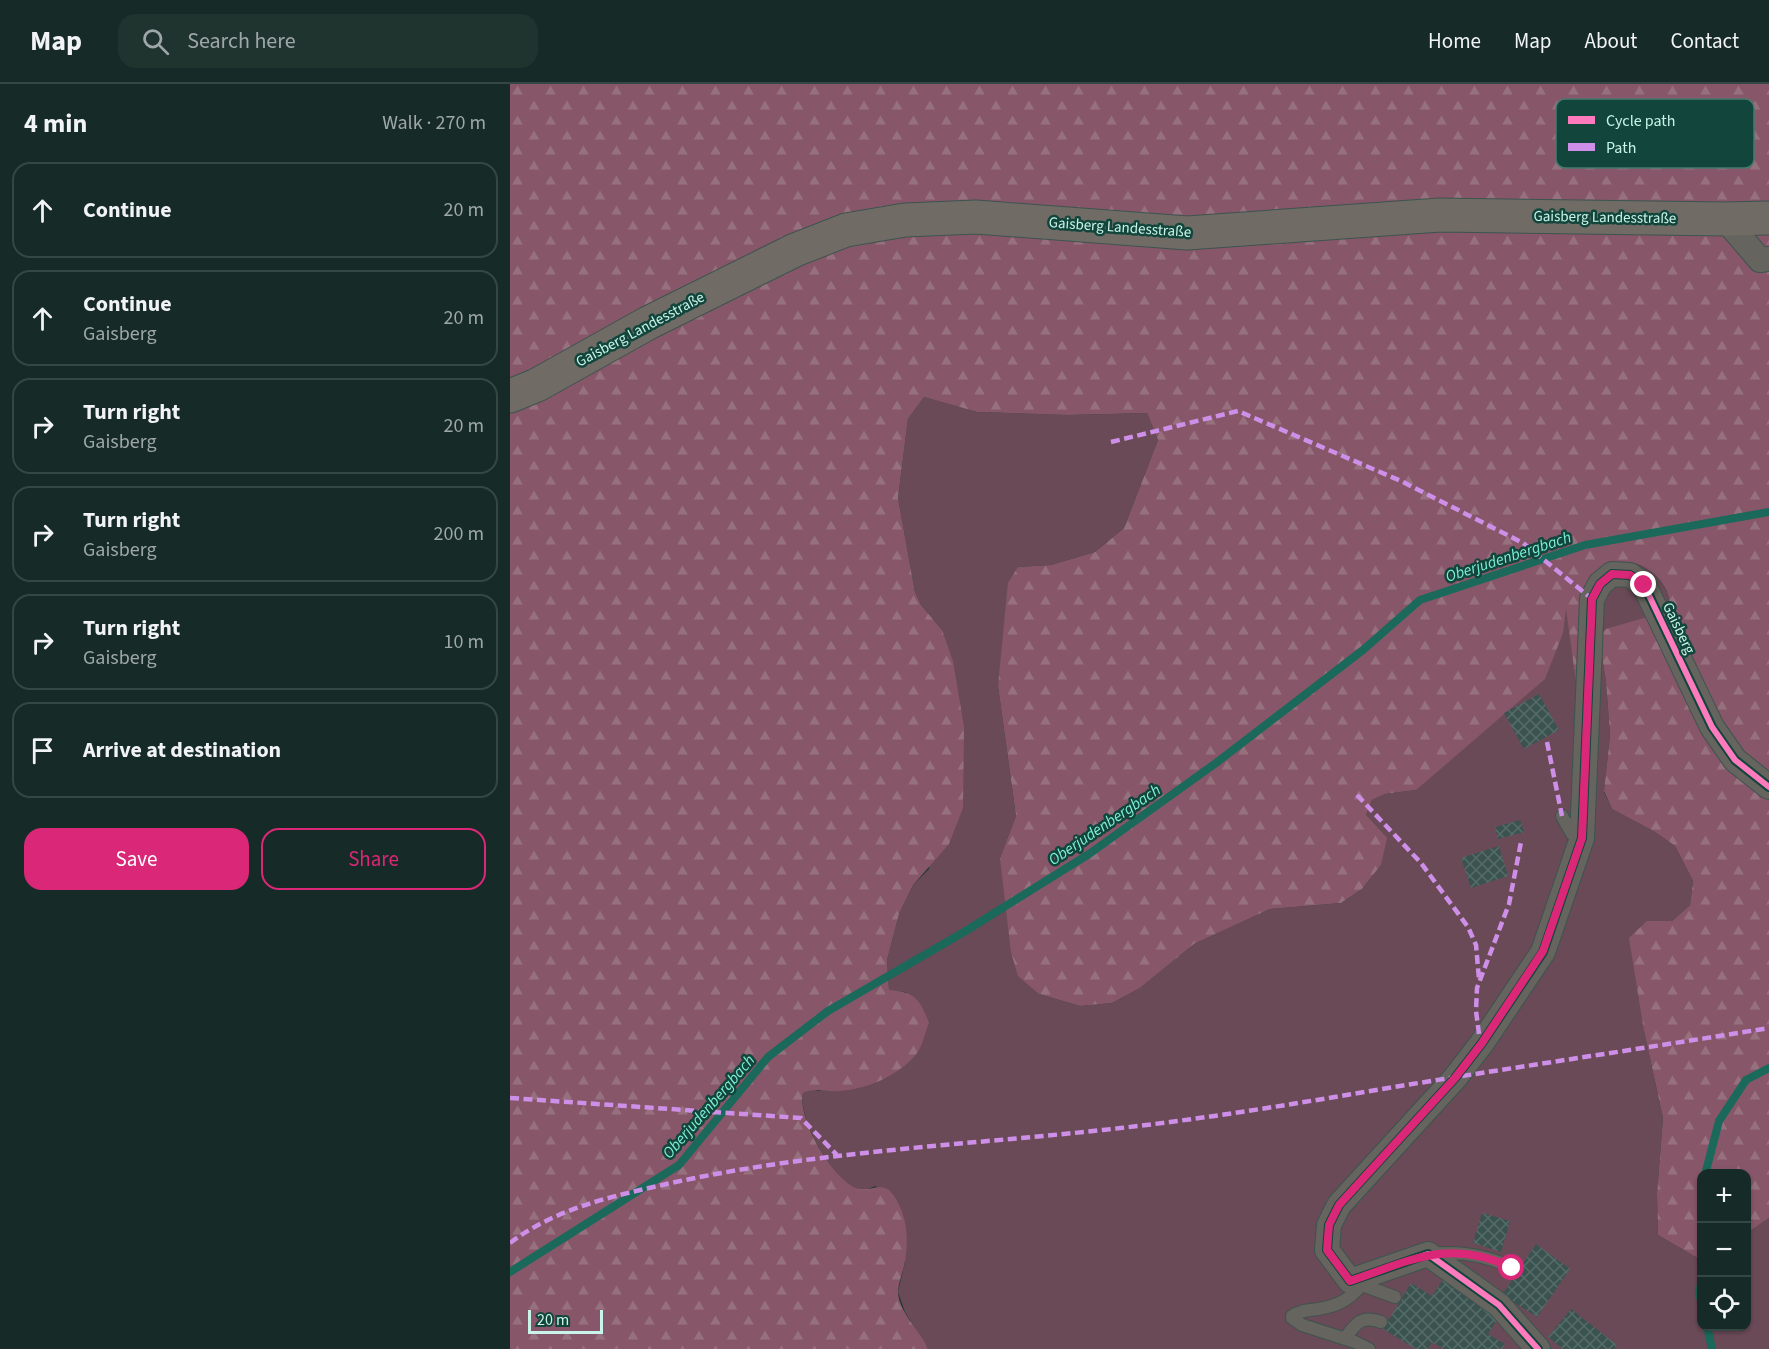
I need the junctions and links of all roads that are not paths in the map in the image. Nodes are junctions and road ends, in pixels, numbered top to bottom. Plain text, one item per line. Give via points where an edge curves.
1 (1769, 218) edge
2 (1725, 219) junction
3 (1769, 259) edge
4 (510, 396) edge
5 (1769, 787) edge
6 (1562, 816) dead end
7 (1582, 838) junction
8 (1428, 1254) junction
9 (1512, 1268) dead end
10 (1356, 1283) junction
11 (1395, 1297) dead end
12 (1381, 1322) dead end
13 (1345, 1338) junction
14 (1369, 1349) edge
15 (1538, 1349) edge

1 - 2 main road, Gaisberg Landesstraße
2 - 3 street via 1760,260
2 - 4 main road, Gaisberg Landesstraße via 1440,214 1187,233 976,216 904,220 846,230 795,250
5 - 7 street, Gaisberg via 1735,760 1712,727 1644,585 1630,575 1612,574 1600,584 1592,599
6 - 7 lane via 1572,834
7 - 10 street, Gaisberg via 1543,951 1455,1078 1339,1205 1329,1225 1327,1250
8 - 9 lane via 1472,1254
8 - 10 street
8 - 15 street via 1498,1305
10 - 11 lane
10 - 13 lane via 1355,1293 1343,1302 1292,1316 1302,1325
12 - 13 lane via 1364,1319
13 - 14 lane

